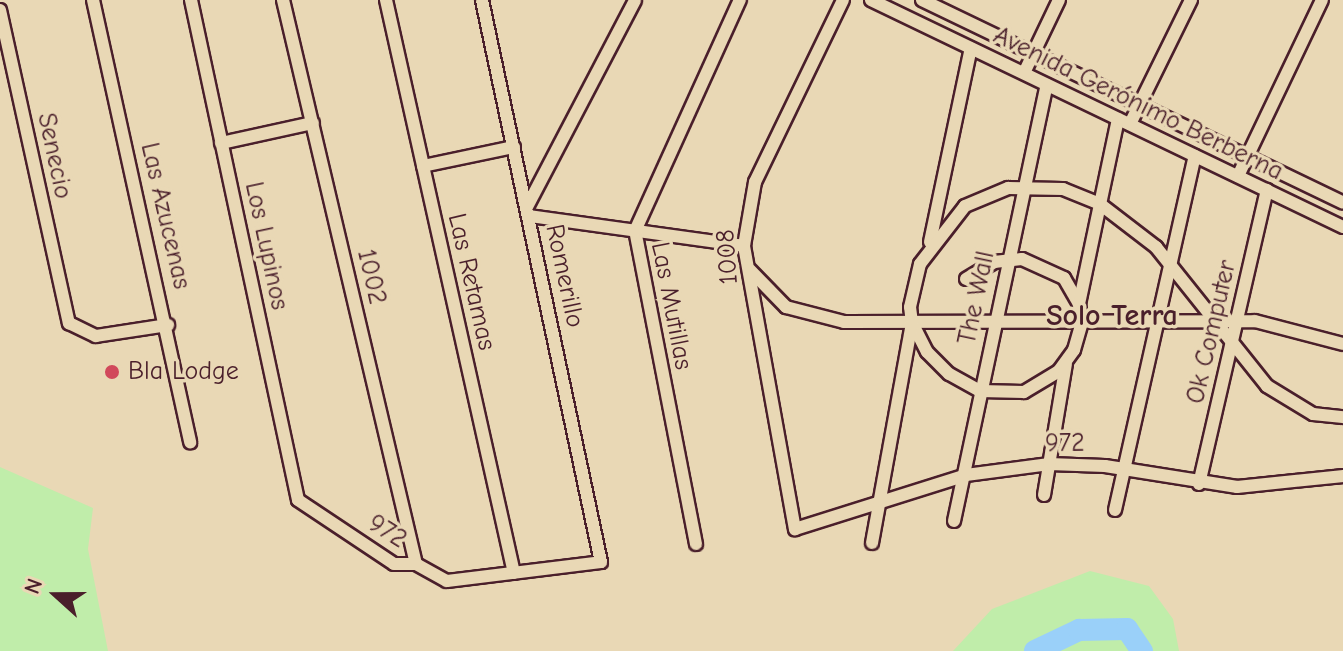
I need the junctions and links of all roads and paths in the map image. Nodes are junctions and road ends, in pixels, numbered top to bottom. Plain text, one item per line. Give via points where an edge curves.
1 (93, 0) edge
2 (191, 0) edge
3 (283, 0) edge
4 (386, 0) edge
5 (482, 0) edge
6 (635, 0) edge
7 (740, 0) edge
8 (843, 0) edge
9 (871, 0) edge
10 (1059, 0) edge
11 (1191, 0) edge
12 (1322, 0) edge
13 (929, 2) edge
14 (0, 10) edge
15 (922, 24) junction
16 (971, 48) junction
17 (1033, 55) junction
18 (1024, 73) junction
19 (1047, 85) junction
20 (1139, 106) junction
21 (1124, 122) junction
22 (313, 123) junction
23 (221, 143) junction
24 (514, 147) junction
25 (1195, 156) junction
26 (1247, 157) junction
27 (423, 166) junction
28 (1238, 176) junction
29 (1024, 187) junction
30 (1267, 190) junction
31 (1343, 203) edge
32 (1100, 204) junction
33 (528, 211) junction
34 (1343, 226) edge
35 (635, 231) junction
36 (744, 246) junction
37 (929, 249) junction
38 (1008, 260) junction
39 (1171, 263) junction
40 (748, 268) junction
41 (966, 279) dead end
42 (1079, 304) junction
43 (1216, 320) junction
44 (1237, 320) junction
45 (1082, 322) junction
46 (1157, 322) junction
47 (912, 323) junction
48 (994, 324) junction
49 (168, 325) junction
50 (1232, 343) junction
51 (1343, 344) edge
52 (1067, 360) junction
53 (980, 391) junction
54 (1343, 417) edge
55 (190, 442) dead end
56 (1049, 464) junction
57 (1125, 470) junction
58 (966, 475) junction
59 (1343, 476) edge
60 (1199, 484) junction
61 (1044, 495) dead end
62 (298, 500) joint
63 (877, 502) junction
64 (1115, 510) dead end
65 (954, 521) dead end
66 (795, 529) joint
67 (872, 543) dead end
68 (696, 544) dead end
69 (601, 562) joint
70 (416, 564) junction
71 (514, 573) junction

1 - 49 street, Las Azucenas
2 - 23 street, Los Lupinos
3 - 22 street, 1002
4 - 27 street, Las Retamas
5 - 24 street, Romerillo
6 - 33 street
7 - 35 street, Las Mutillas
8 - 36 street, 1008 via 755,182
9 - 15 street, Avenida Gerónimo Berberna
10 - 17 street
11 - 20 street
12 - 26 street
13 - 15 street
13 - 17 street, Avenida Gerónimo Berberna
14 - 49 street, Senecio via 65,311 76,329 96,336
15 - 16 street, Avenida Gerónimo Berberna
16 - 18 street, Avenida Gerónimo Berberna
16 - 37 street
17 - 18 street
17 - 20 street, Avenida Gerónimo Berberna
18 - 19 street, Avenida Gerónimo Berberna
19 - 21 street, Avenida Gerónimo Berberna
19 - 29 street, The Wall
20 - 21 street
20 - 26 street, Avenida Gerónimo Berberna
21 - 25 street, Avenida Gerónimo Berberna
21 - 32 street
22 - 23 street
22 - 70 street, 1002
23 - 62 street, Los Lupinos
24 - 27 street
24 - 33 street, Romerillo
25 - 28 street, Avenida Gerónimo Berberna
25 - 39 street
26 - 28 street
26 - 31 street, Avenida Gerónimo Berberna
27 - 71 street, Las Retamas
28 - 30 street, Avenida Gerónimo Berberna
29 - 32 street via 1063,189
29 - 37 street via 984,195 965,206
29 - 38 street, The Wall
30 - 34 street, Avenida Gerónimo Berberna
30 - 44 street, Ok Computer
32 - 39 street
32 - 42 street
33 - 35 street
33 - 69 street, Romerillo
35 - 36 street
35 - 68 street, Las Mutillas
36 - 40 street, 1008
37 - 47 street via 913,284
38 - 41 street
38 - 42 street via 1052,269
38 - 48 street, The Wall
39 - 43 street
39 - 46 street
40 - 47 street via 777,301 799,312 844,322
40 - 66 street, 1008
42 - 45 street
43 - 44 street
43 - 46 street
43 - 50 street
44 - 50 street, Ok Computer
44 - 51 street via 1294,328
45 - 46 street
45 - 48 street
45 - 52 street
46 - 57 street
47 - 48 street
47 - 53 street via 938,364
47 - 63 street
48 - 53 street, The Wall
49 - 55 street, Las Azucenas
50 - 54 street via 1281,397 1313,414
50 - 60 street, Ok Computer
52 - 53 street via 1024,392
52 - 56 street
53 - 58 street, The Wall
56 - 57 street, 972
56 - 58 street, 972
56 - 61 street
57 - 60 street, 972
57 - 64 street
58 - 63 street, 972
58 - 65 street, The Wall
59 - 60 street, 972 via 1252,487
62 - 70 street, 972 via 394,564
63 - 66 street, 972
63 - 67 street
69 - 71 street, 972
70 - 71 street, 972 via 447,581

